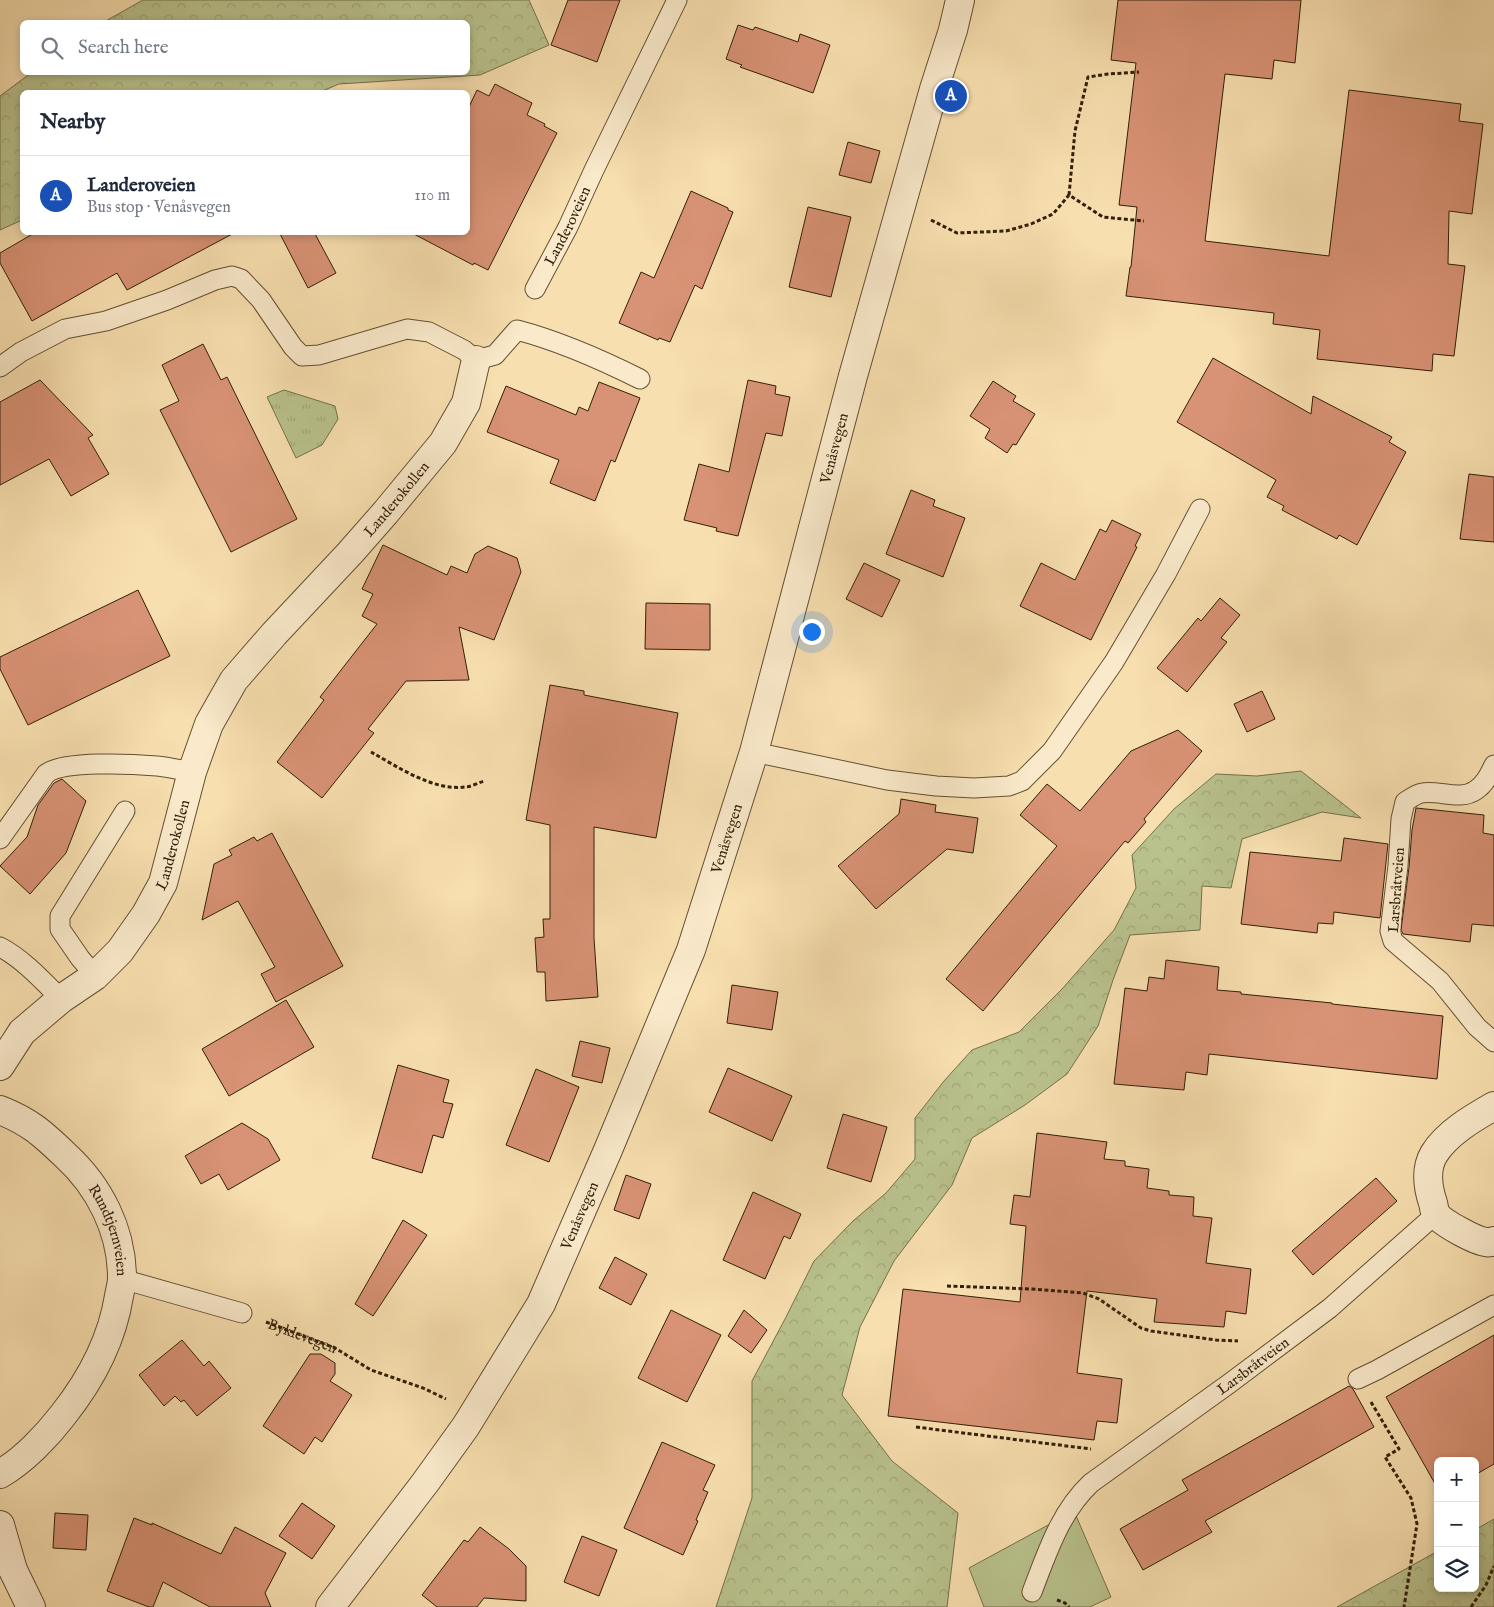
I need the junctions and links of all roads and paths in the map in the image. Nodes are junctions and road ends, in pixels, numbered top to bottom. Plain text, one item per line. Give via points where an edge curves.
1 (677, 0) edge
2 (960, 0) edge
3 (1139, 72) dead end
4 (1069, 195) junction
5 (923, 216) dead end
6 (1144, 221) dead end
7 (535, 289) dead end
8 (476, 360) junction
9 (0, 367) edge
10 (640, 379) dead end
11 (1200, 509) dead end
12 (370, 752) dead end
13 (754, 752) junction
14 (1494, 765) edge
15 (192, 772) junction
16 (484, 780) dead end
17 (125, 811) dead end
18 (0, 839) edge
19 (0, 947) edge
20 (95, 976) junction
21 (61, 999) junction
22 (1494, 1042) edge
23 (0, 1066) edge
24 (1494, 1106) edge
25 (0, 1110) edge
26 (1436, 1214) junction
27 (1494, 1241) edge
28 (122, 1279) junction
29 (947, 1286) dead end
30 (1494, 1305) edge
31 (242, 1313) joint
32 (1273, 1350) junction
33 (1358, 1378) dead end
34 (1370, 1401) dead end
35 (474, 1413) junction
36 (916, 1427) dead end
37 (1132, 1454) junction
38 (0, 1474) edge
39 (0, 1525) edge
40 (1494, 1566) edge
41 (1032, 1592) dead end
42 (31, 1607) edge
43 (330, 1607) edge
44 (1404, 1607) edge
45 (1471, 1607) edge

1 - 7 lane, Landeroveien via 568,228
2 - 13 street, Venåsvegen via 853,376
3 - 4 path via 1088,77 1075,131
4 - 5 path via 1053,214 1006,231 957,233
4 - 6 path via 1103,217
8 - 9 lane via 429,332 408,329 319,355 302,356 261,300 241,279 232,276 106,321 65,329 20,352
8 - 10 lane via 495,355 517,330 602,360
8 - 15 street, Landerokollen via 466,403 443,443 374,526 234,680 209,724
11 - 13 lane via 1114,662 1052,750 1022,780 1009,786 936,786 879,778
12 - 16 path via 414,776 448,787 467,787
13 - 35 street, Venåsvegen via 691,950 605,1159 542,1304
14 - 22 lane, Larsbråtveien via 1484,783 1471,793 1424,793 1405,802 1390,931 1393,941 1440,981
15 - 18 lane via 157,766 101,764 56,768 46,774
15 - 20 street, Landerokollen via 163,882 120,952
17 - 20 lane via 60,916 60,929
19 - 21 lane
20 - 21 street, Landerokollen
21 - 23 street, Landerokollen via 22,1032
24 - 26 street via 1458,1130 1433,1155 1428,1174
25 - 28 street, Rundtjernveien via 36,1128 81,1169 112,1222 120,1253
26 - 27 street via 1454,1229 1487,1243
26 - 32 lane, Larsbråtveien via 1330,1308
28 - 31 lane
28 - 38 street, Rundtjernveien via 116,1313 103,1352 78,1397 50,1431
29 - 32 path via 1083,1293 1099,1299 1141,1328 1248,1342
30 - 33 lane
31 - 35 path, Byklevegen via 335,1348 371,1370 423,1388
32 - 37 lane, Larsbråtveien
34 - 44 path via 1398,1450 1385,1457 1411,1498 1417,1524
35 - 43 street, Venåsvegen via 425,1484
36 - 37 path
37 - 41 lane, Larsbråtveien via 1080,1493 1054,1535
39 - 42 street via 13,1570
40 - 45 path

